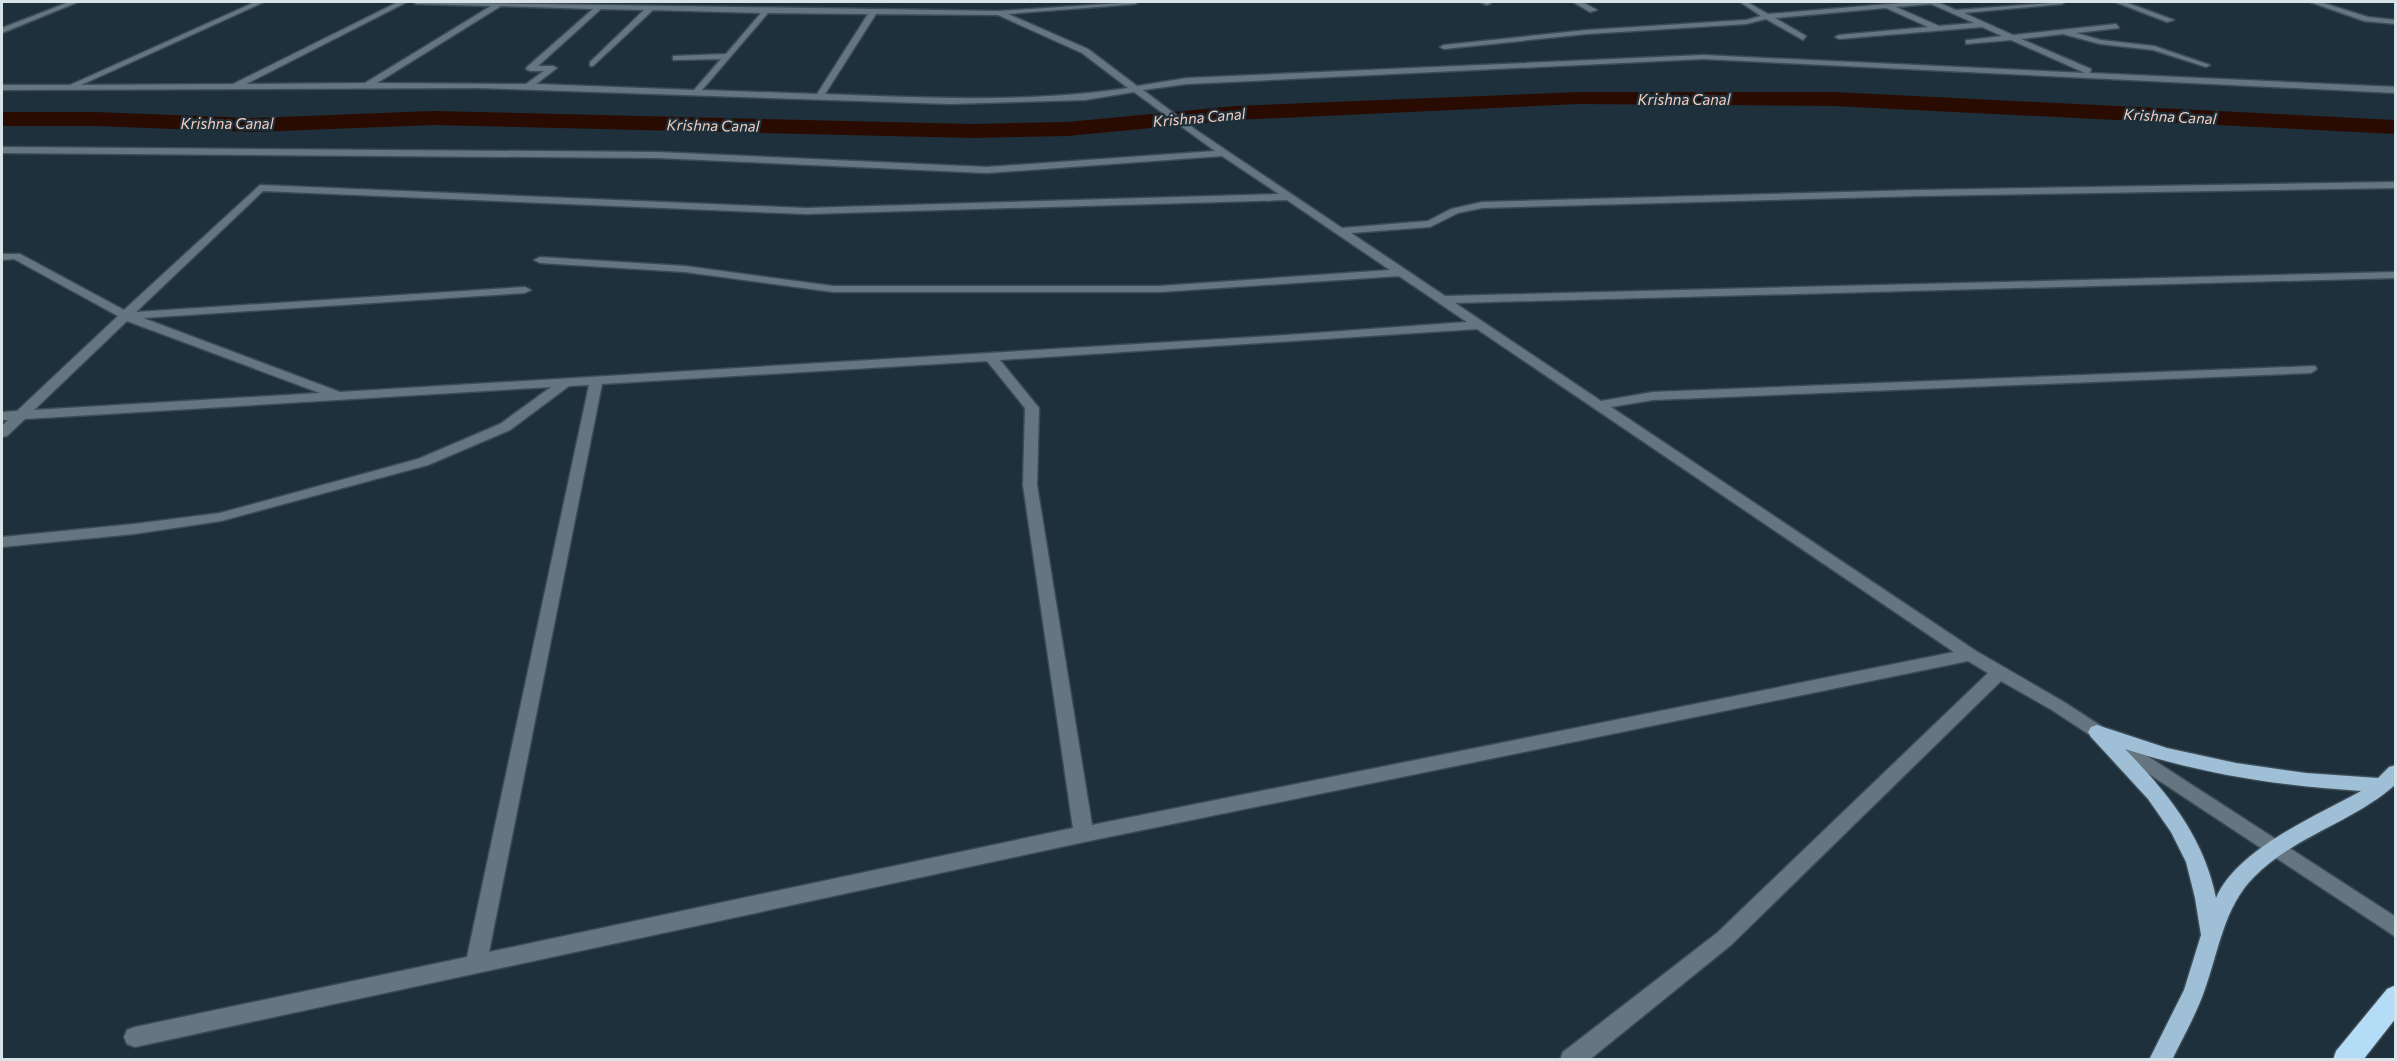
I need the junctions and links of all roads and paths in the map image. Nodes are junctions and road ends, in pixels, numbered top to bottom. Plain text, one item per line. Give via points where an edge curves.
1 (74, 2) edge
2 (260, 2) edge
3 (403, 2) edge
4 (416, 2) edge
5 (840, 2) edge
6 (960, 2) edge
7 (1135, 2) edge
8 (1577, 2) edge
9 (1743, 2) edge
10 (1933, 2) edge
11 (2062, 2) edge
12 (2119, 2) edge
13 (2314, 2) edge
14 (484, 3) edge
15 (500, 4) junction
16 (1887, 6) junction
17 (599, 7) junction
18 (651, 8) junction
19 (750, 10) junction
20 (766, 10) junction
21 (1593, 10) dead end
22 (818, 11) junction
23 (835, 11) junction
24 (873, 12) junction
25 (1955, 12) junction
26 (957, 13) junction
27 (999, 13) junction
28 (1769, 16) junction
29 (2170, 20) dead end
30 (2396, 22) edge
31 (1984, 25) junction
32 (2116, 26) dead end
33 (1937, 29) junction
34 (2, 31) edge
35 (2061, 31) junction
36 (2010, 36) junction
37 (1839, 37) dead end
38 (1803, 38) dead end
39 (1969, 42) dead end
40 (1444, 47) dead end
41 (728, 56) junction
42 (676, 58) dead end
43 (593, 64) dead end
44 (2206, 65) dead end
45 (2095, 74) junction
46 (529, 86) junction
47 (69, 87) junction
48 (234, 87) junction
49 (364, 87) junction
50 (2, 88) edge
51 (1137, 88) junction
52 (2396, 90) edge
53 (697, 91) junction
54 (820, 96) junction
55 (2, 150) edge
56 (1224, 153) junction
57 (2396, 185) edge
58 (1290, 197) junction
59 (1341, 231) junction
60 (2, 257) edge
61 (540, 260) dead end
62 (1402, 272) junction
63 (2396, 275) edge
64 (525, 290) dead end
65 (1442, 300) junction
66 (126, 316) junction
67 (1480, 325) junction
68 (991, 357) junction
69 (2311, 369) dead end
70 (596, 381) junction
71 (566, 382) junction
72 (340, 396) junction
73 (1599, 405) junction
74 (21, 415) junction
75 (2, 416) edge
76 (2, 434) edge
77 (2, 542) edge
78 (1970, 655) junction
79 (2000, 672) junction
80 (2097, 732) junction
81 (2388, 778) edge
82 (1084, 834) junction
83 (2276, 849) junction
84 (2396, 928) edge
85 (2211, 935) junction
86 (476, 964) junction
87 (2396, 997) edge
88 (135, 1037) dead end
89 (1571, 1059) edge
90 (2160, 1059) edge
91 (2346, 1059) edge

1 - 34 street
2 - 47 street
3 - 48 street
4 - 14 street
5 - 23 street
6 - 26 street
7 - 27 street
8 - 21 street
9 - 28 street
10 - 16 street
10 - 25 street
11 - 25 street
12 - 29 street
13 - 30 street via 2367,19
14 - 15 street
15 - 17 street
15 - 49 street
16 - 28 street
16 - 33 street
17 - 18 street
17 - 46 street via 530,69 553,68
18 - 19 street
18 - 43 street
19 - 20 street
19 - 22 street via 795,2 813,4
20 - 22 street
20 - 41 street
22 - 23 street
23 - 24 street
24 - 26 street
24 - 54 street
25 - 31 street
26 - 27 street
27 - 51 street via 1085,51
28 - 38 street
28 - 40 street
31 - 33 street
31 - 36 street
32 - 35 street
33 - 37 street
35 - 36 street
35 - 44 street via 2100,42 2167,51
36 - 39 street
36 - 45 street
41 - 42 street
41 - 53 street
45 - 51 street via 1703,57 1187,81
45 - 52 street
46 - 49 street
46 - 53 street
47 - 48 street
47 - 50 street
48 - 49 street
51 - 54 street via 1086,97 950,101
51 - 56 street
53 - 54 street
55 - 56 street via 657,155 987,170
56 - 58 street
57 - 59 street via 1482,205 1455,211 1430,224
58 - 59 street
58 - 66 street via 807,211 260,188
59 - 62 street
60 - 66 street via 16,256
61 - 62 street via 685,269 833,290 1160,289
62 - 65 street
63 - 65 street
64 - 66 street
65 - 67 street
66 - 72 street
66 - 74 street
67 - 68 street
67 - 73 street
68 - 70 street
68 - 82 street via 1032,408 1030,485
69 - 73 street via 1653,396
70 - 71 street
70 - 86 street
71 - 72 street
71 - 77 street via 505,427 423,462 221,517
72 - 74 street
73 - 78 street
74 - 75 street
74 - 76 street
78 - 79 street
78 - 82 street
79 - 80 street
79 - 89 street via 1724,939
80 - 81 main road via 2149,752 2242,773 2303,781
80 - 83 street
80 - 85 main road via 2162,801 2180,828 2196,861
81 - 83 main road via 2373,793
82 - 86 street
83 - 84 street
83 - 85 main road via 2248,870 2228,895
85 - 90 main road via 2194,991
86 - 88 street
87 - 91 highway

